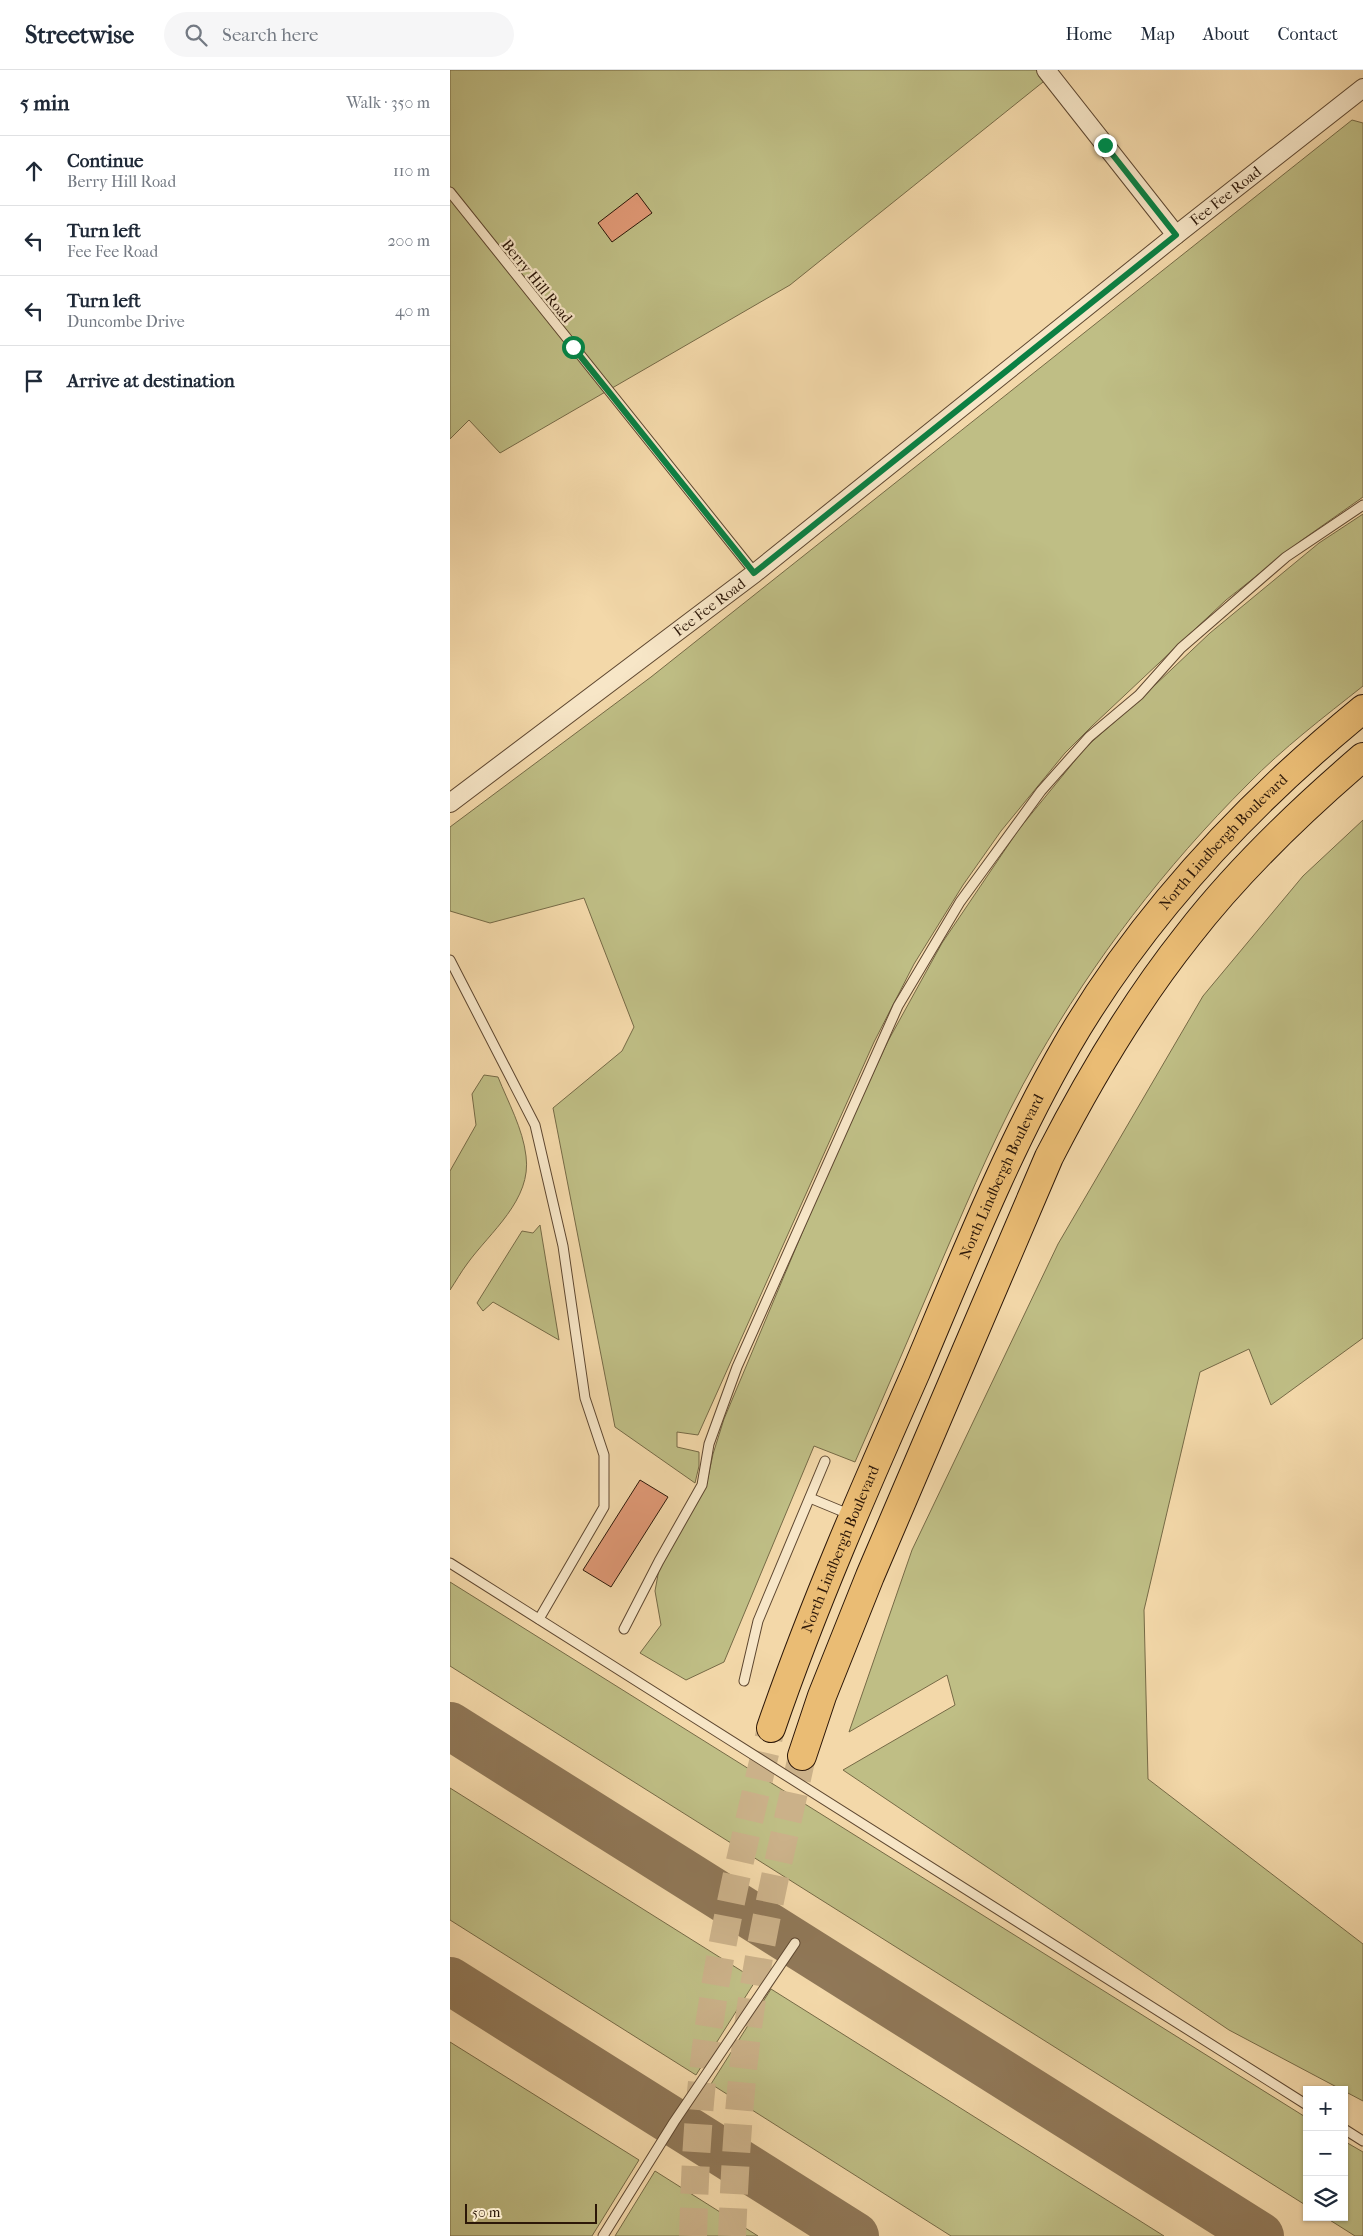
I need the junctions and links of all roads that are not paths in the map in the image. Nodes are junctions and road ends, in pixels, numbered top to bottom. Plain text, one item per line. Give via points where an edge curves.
1 (1046, 70) edge
2 (1363, 88) edge
3 (450, 192) edge
4 (1176, 235) junction
5 (1363, 505) edge
6 (754, 573) junction
7 (1363, 709) edge
8 (1363, 756) edge
9 (450, 803) edge
10 (450, 960) edge
11 (825, 1461) dead end
12 (810, 1498) junction
13 (853, 1516) junction
14 (450, 1563) edge
15 (539, 1619) junction
16 (624, 1629) dead end
17 (744, 1681) dead end
18 (771, 1728) tunnel mouth
19 (802, 1756) tunnel mouth
20 (795, 1943) dead end
21 (1303, 2102) edge
22 (1347, 2131) edge
23 (1363, 2141) edge
24 (603, 2236) edge

1 - 4 street
2 - 4 street, Fee Fee Road
3 - 6 lane, Berry Hill Road
4 - 6 street, Fee Fee Road
5 - 16 lane via 1286,557 1181,648 1139,695 1089,737 1041,791 960,902 898,1006 737,1367 708,1444 702,1485
6 - 9 street, Fee Fee Road
7 - 13 highway, North Lindbergh Boulevard via 1314,748 1222,838 1139,936 1100,992 1068,1043 1008,1158
8 - 19 highway via 1275,837 1230,884 1188,935 1113,1042 1079,1100 1050,1157 870,1576
10 - 15 lane via 535,1125 563,1246 584,1398 604,1455 604,1506
11 - 12 lane
12 - 13 lane
12 - 17 lane via 758,1621
13 - 18 highway, North Lindbergh Boulevard via 799,1646
14 - 15 lane
15 - 21 lane
20 - 24 lane via 674,2122
22 - 23 lane

